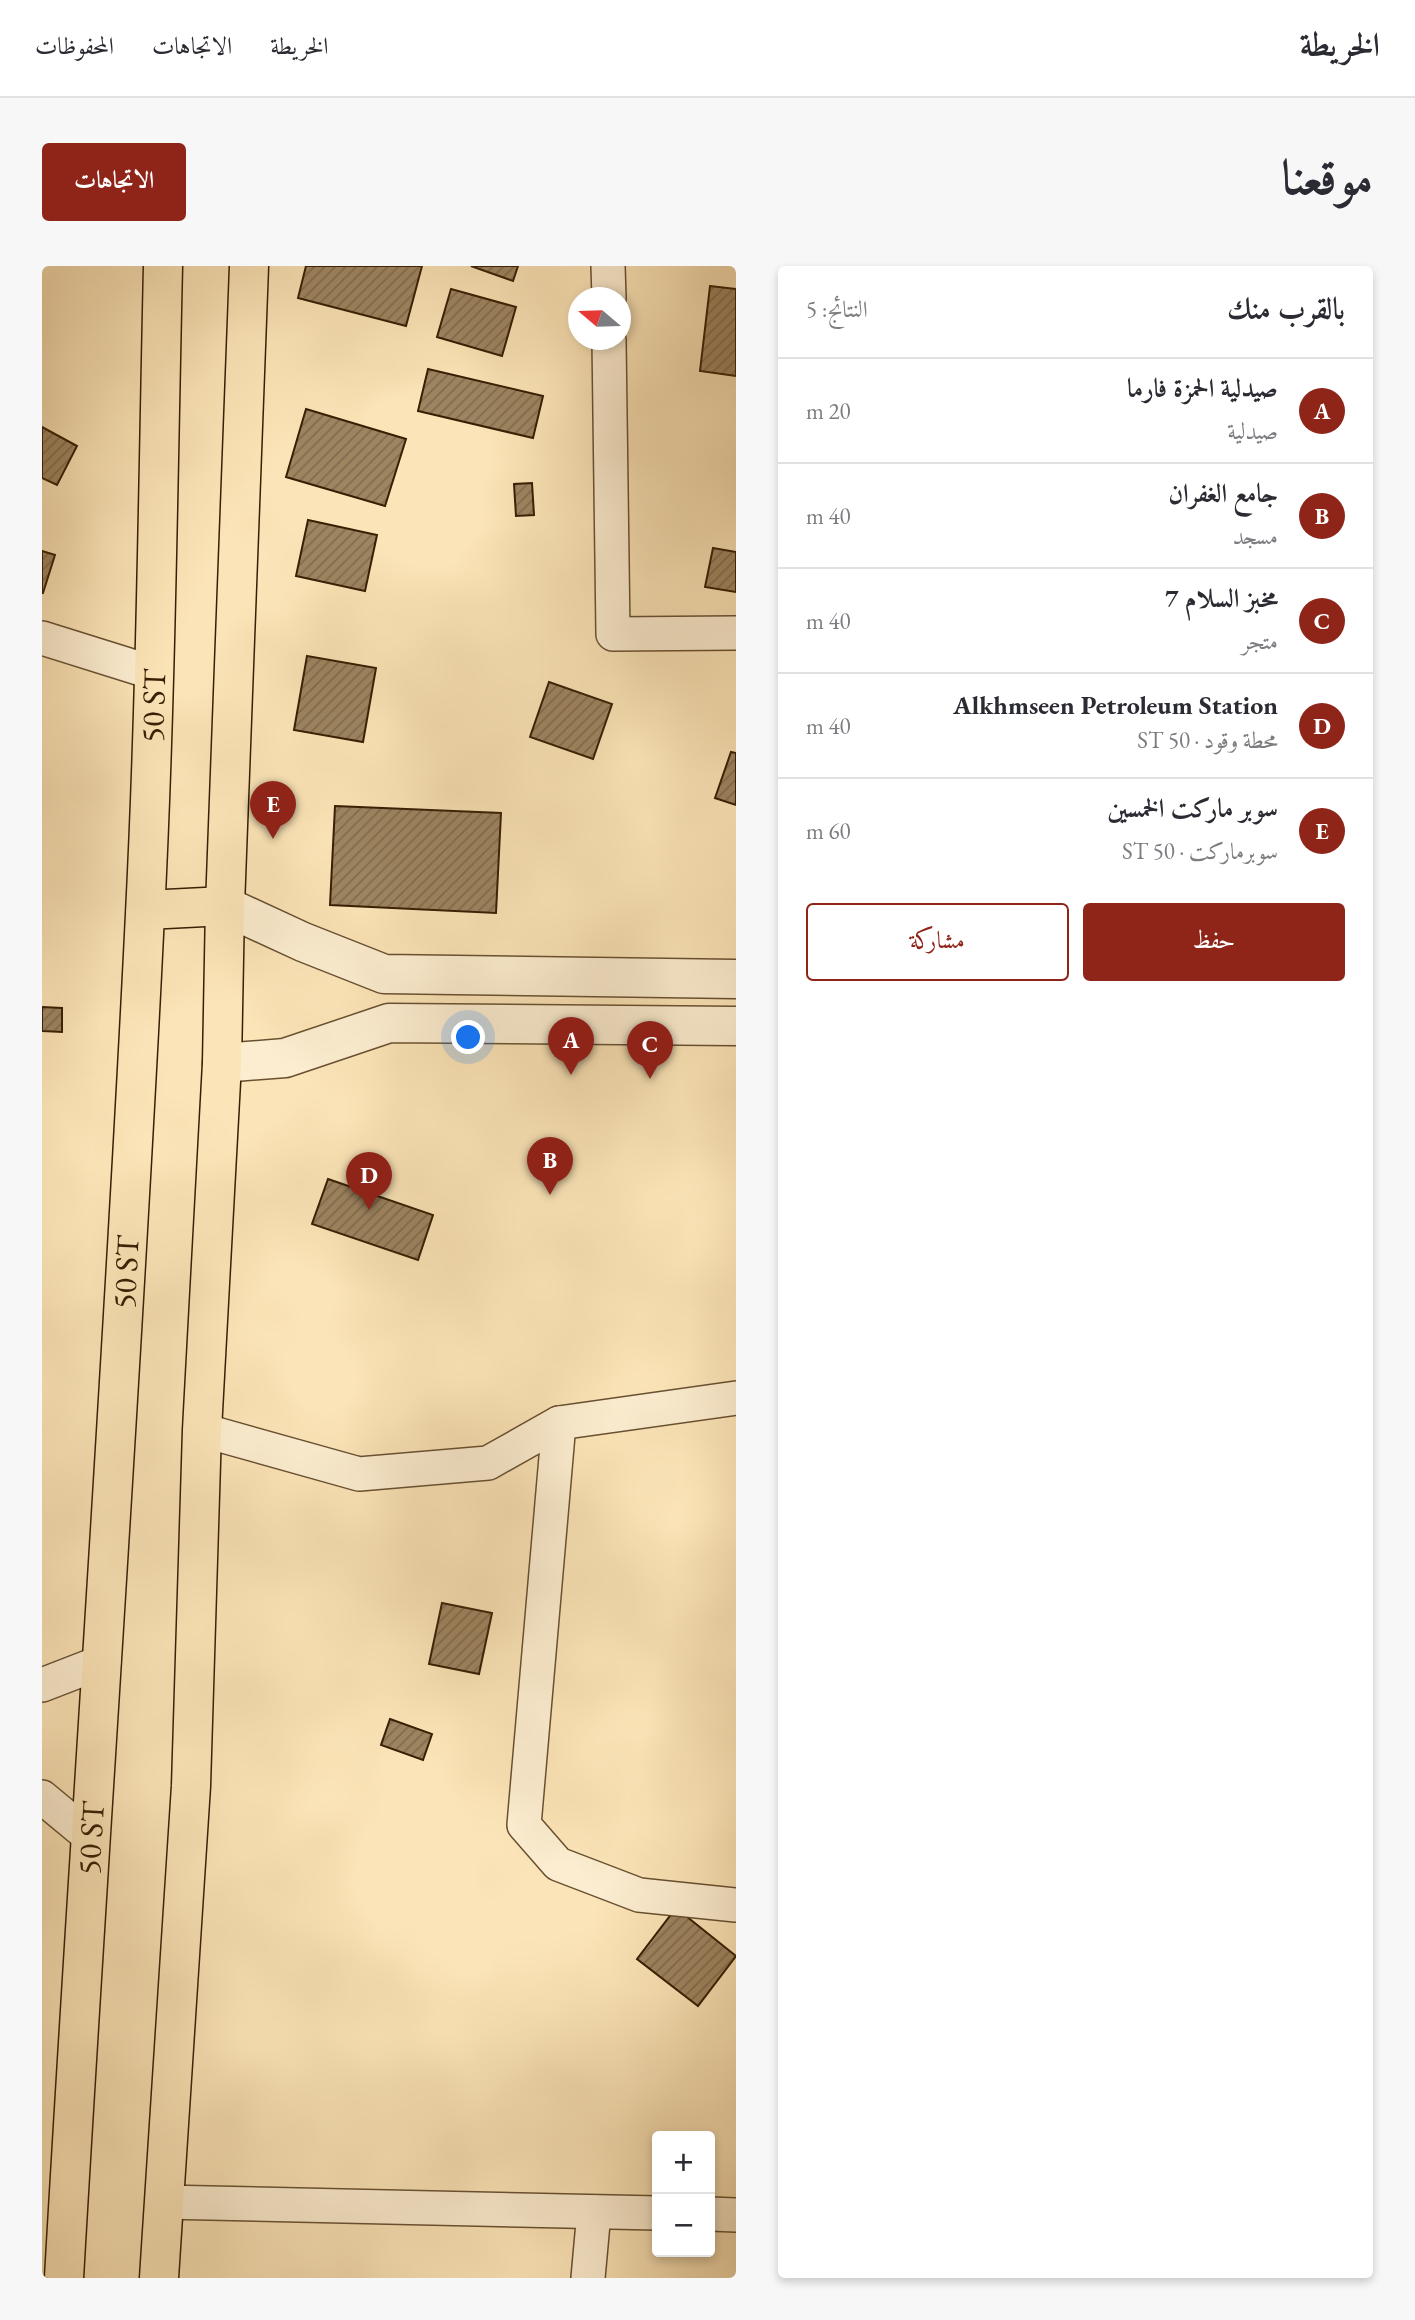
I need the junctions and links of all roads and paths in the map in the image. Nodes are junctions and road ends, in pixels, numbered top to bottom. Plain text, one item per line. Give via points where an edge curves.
1 (163, 266) edge
2 (249, 266) edge
3 (608, 266) edge
4 (609, 287) edge
5 (609, 350) edge
6 (736, 633) edge
7 (42, 638) edge
8 (154, 673) junction
9 (225, 906) junction
10 (146, 910) junction
11 (736, 979) edge
12 (736, 1026) edge
13 (222, 1063) junction
14 (736, 1398) edge
15 (559, 1423) junction
16 (202, 1430) junction
17 (104, 1661) junction
18 (42, 1685) edge
19 (42, 1797) edge
20 (89, 1836) junction
21 (736, 1905) edge
22 (163, 2202) junction
23 (594, 2212) junction
24 (652, 2213) edge
25 (715, 2214) edge
26 (736, 2215) edge
27 (64, 2278) edge
28 (159, 2278) edge
29 (588, 2278) edge

1 - 8 main road, 50 ST
2 - 9 main road
3 - 4 street
5 - 6 street via 614,634
7 - 8 street
8 - 10 main road, 50 ST
9 - 10 main road
9 - 11 street via 383,974
9 - 13 main road
10 - 17 main road, 50 ST
12 - 13 street via 389,1023 285,1058
13 - 16 main road
14 - 15 street
15 - 16 street via 488,1464 359,1474
15 - 21 street via 524,1825 558,1864 639,1895
16 - 22 main road via 191,1786
17 - 18 street
17 - 20 main road, 50 ST
19 - 20 street
20 - 27 main road, 50 ST
22 - 23 street
22 - 28 main road
23 - 24 street
23 - 29 street
25 - 26 street

